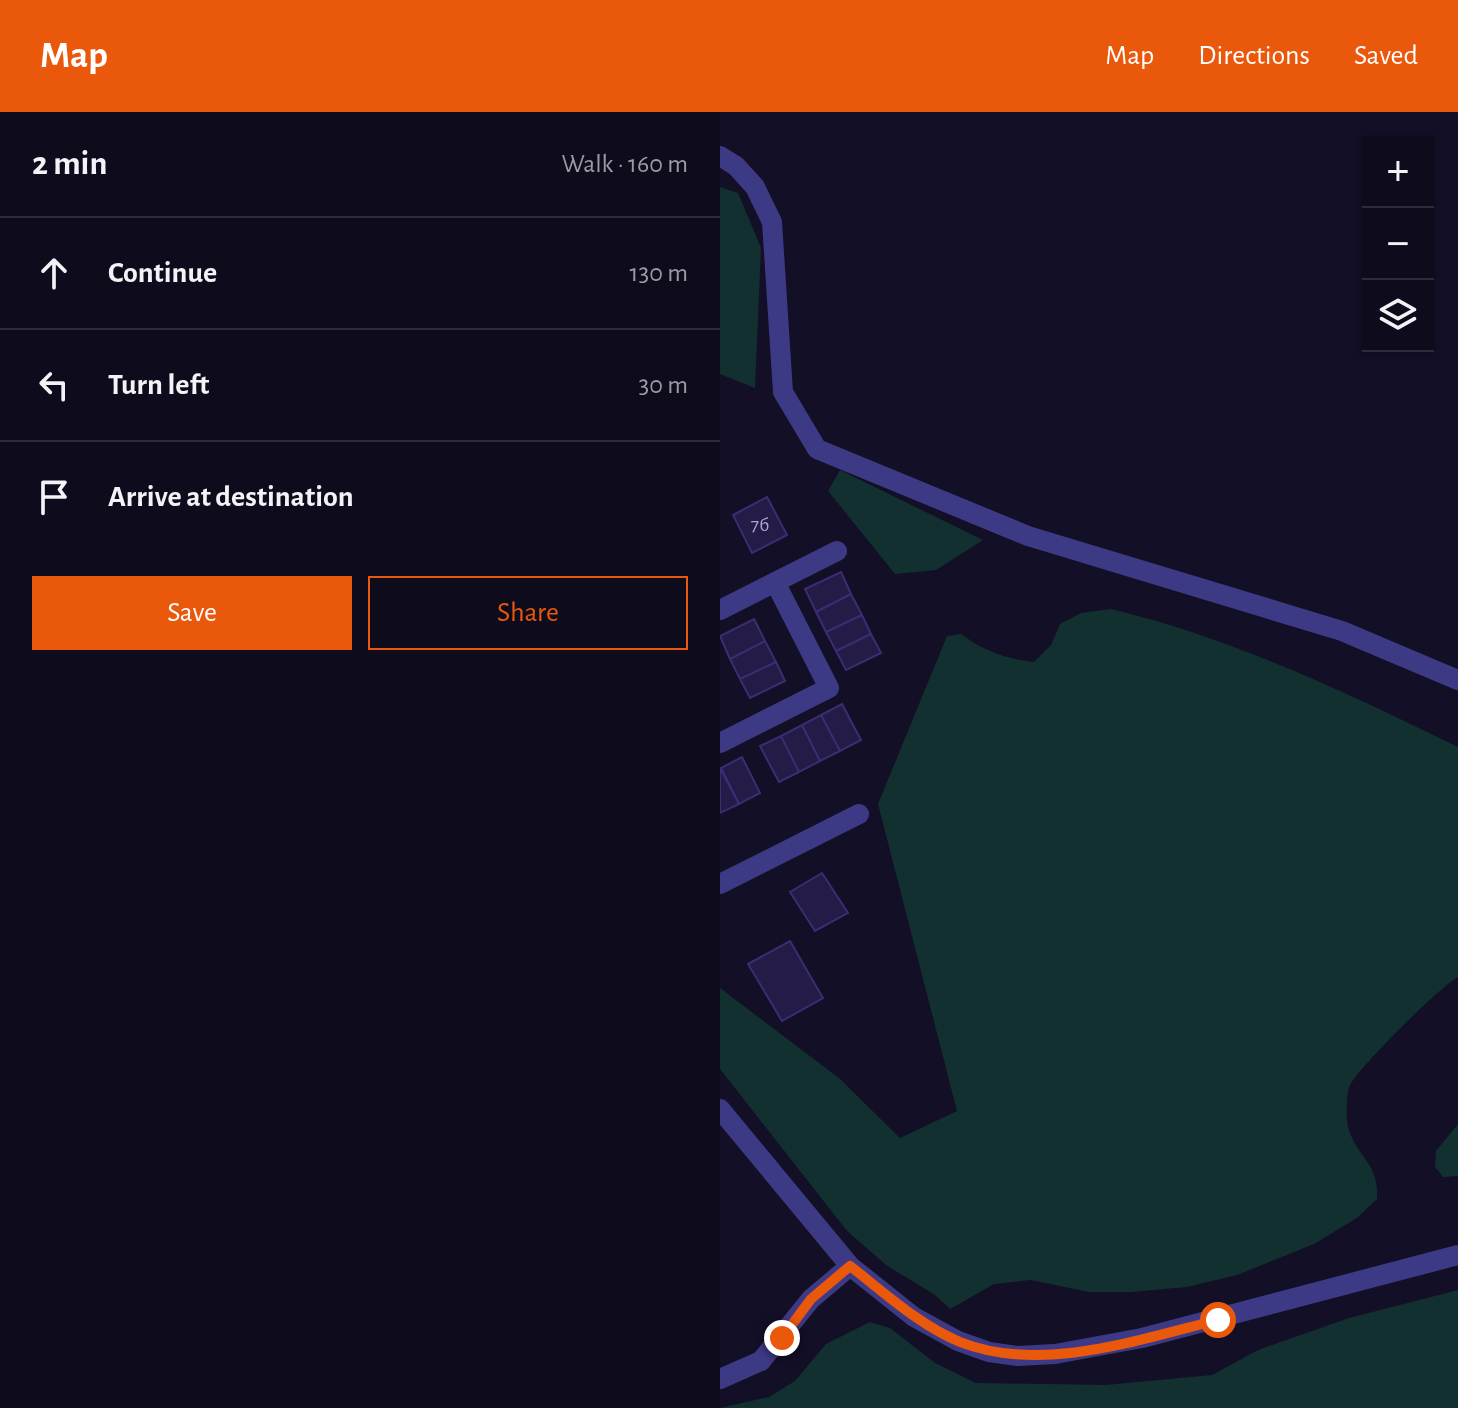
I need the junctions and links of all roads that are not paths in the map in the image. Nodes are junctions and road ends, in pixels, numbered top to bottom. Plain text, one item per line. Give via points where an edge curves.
1 (720, 156) edge
2 (837, 551) dead end
3 (775, 582) junction
4 (720, 610) edge
5 (1458, 680) edge
6 (720, 743) edge
7 (859, 814) dead end
8 (720, 884) edge
9 (720, 1109) edge
10 (1458, 1255) edge
11 (850, 1266) junction
12 (720, 1379) edge

1 - 5 street via 755,187 772,222 783,392 817,449 1028,536 1342,631
2 - 3 street
3 - 4 street
3 - 6 street via 829,688
7 - 8 street
9 - 11 street
10 - 11 street via 1142,1338 1018,1356 958,1341 914,1317
11 - 12 street via 811,1299 761,1361

